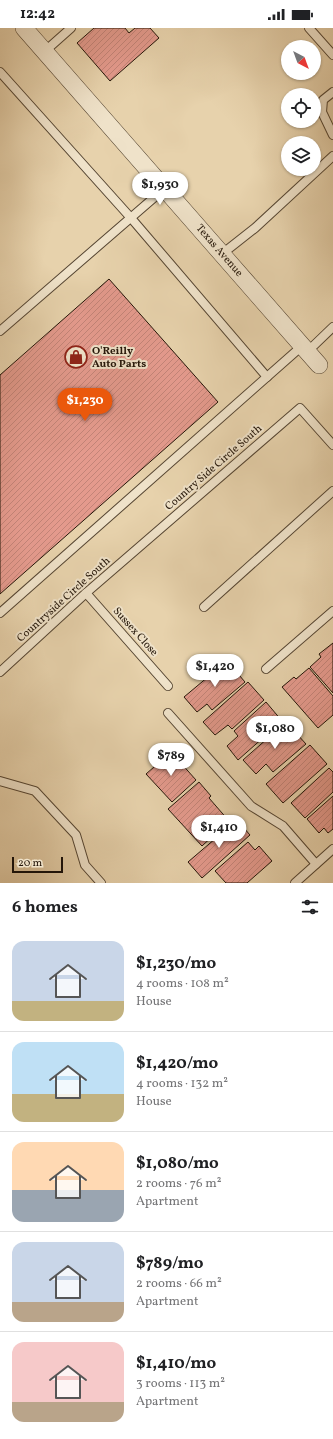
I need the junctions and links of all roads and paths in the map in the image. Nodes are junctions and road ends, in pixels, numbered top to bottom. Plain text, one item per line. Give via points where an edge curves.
1 (24, 28) edge
2 (70, 28) edge
3 (309, 28) edge
4 (44, 52) junction
5 (333, 55) edge
6 (0, 72) edge
7 (333, 92) edge
8 (333, 135) edge
9 (333, 156) edge
10 (164, 189) junction
11 (130, 218) junction
12 (222, 254) junction
13 (333, 327) edge
14 (0, 331) edge
15 (305, 349) junction
16 (319, 365) dead end
17 (267, 377) junction
18 (333, 445) edge
19 (333, 491) edge
20 (142, 544) joint
21 (86, 593) junction
22 (204, 606) dead end
23 (333, 611) edge
24 (0, 613) edge
25 (266, 669) dead end
26 (0, 672) edge
27 (168, 686) dead end
28 (168, 713) dead end
29 (0, 781) edge
30 (333, 849) edge
31 (316, 864) junction
32 (101, 883) edge
33 (295, 883) edge

1 - 4 street, Texas Avenue
2 - 4 lane
3 - 5 lane
4 - 10 street, Texas Avenue
6 - 11 lane
7 - 8 lane via 323,100 322,112
9 - 12 lane via 255,228
10 - 11 lane
10 - 12 street, Texas Avenue
11 - 14 lane
11 - 17 lane
12 - 15 street, Texas Avenue
13 - 15 lane
15 - 16 street, Texas Avenue
15 - 17 lane
17 - 24 lane
18 - 20 lane, Country Side Circle South via 300,408
19 - 22 lane
20 - 21 lane, Countryside Circle South
21 - 26 lane, Countryside Circle South
21 - 27 lane, Sussex Close
23 - 25 lane
28 - 31 lane via 251,806 283,826
29 - 32 lane via 35,791 76,835 85,865
30 - 31 lane
31 - 33 lane

